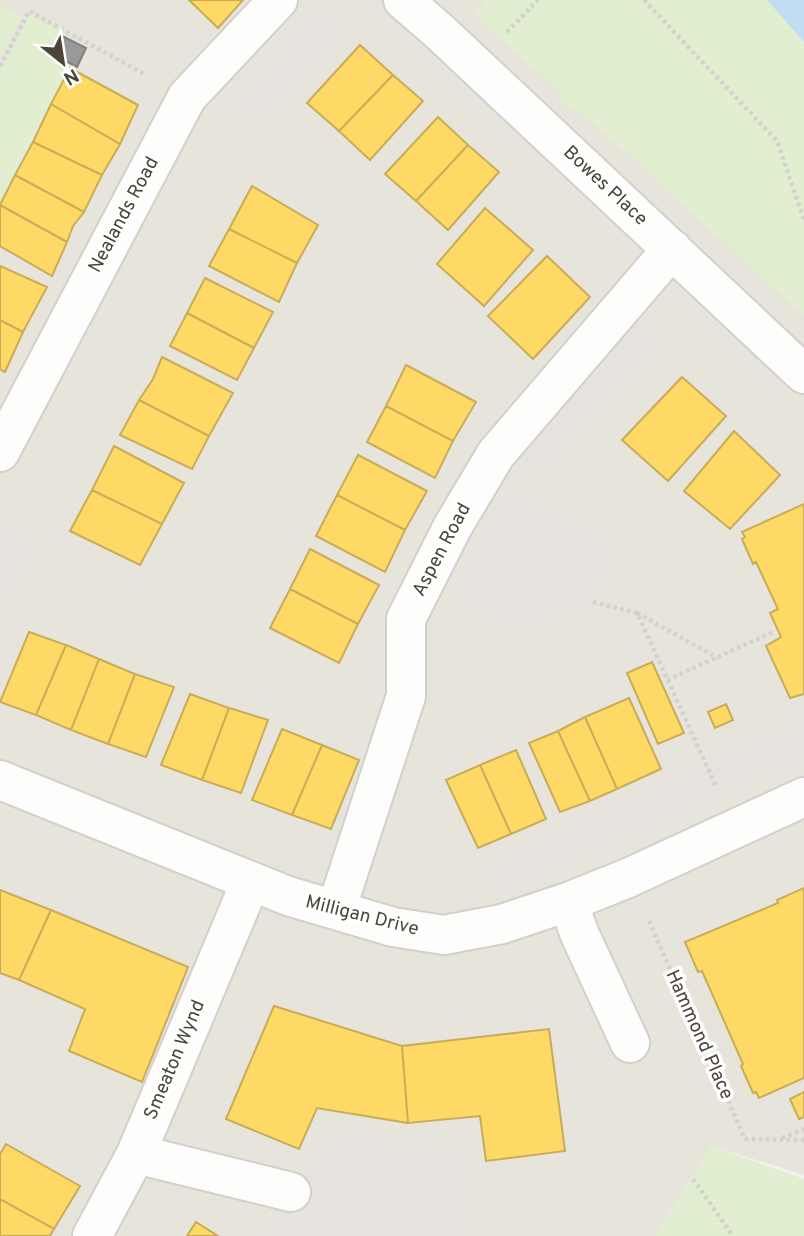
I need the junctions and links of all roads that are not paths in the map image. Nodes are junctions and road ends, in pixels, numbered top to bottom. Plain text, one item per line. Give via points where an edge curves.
1 (278, 0) edge
2 (403, 0) edge
3 (672, 249) junction
4 (804, 374) edge
5 (0, 452) edge
6 (0, 780) edge
7 (804, 797) edge
8 (251, 881) junction
9 (568, 902) junction
10 (336, 910) junction
11 (630, 1043) dead end
12 (135, 1154) junction
13 (291, 1192) dead end
14 (92, 1236) edge

1 - 5 street, Nealands Road via 187,97
2 - 3 street, Bowes Place
3 - 4 street, Bowes Place
3 - 10 street, Aspen Road via 496,454 453,526 406,619 406,696
6 - 8 street, Milligan Drive
7 - 9 street, Milligan Drive
8 - 10 street, Milligan Drive
8 - 12 street, Smeaton Wynd
9 - 10 street, Milligan Drive via 502,924 444,935 393,928
9 - 11 street
12 - 13 street
12 - 14 street, Smeaton Wynd

